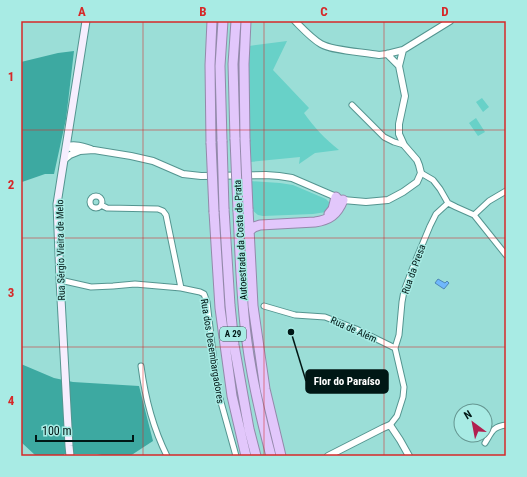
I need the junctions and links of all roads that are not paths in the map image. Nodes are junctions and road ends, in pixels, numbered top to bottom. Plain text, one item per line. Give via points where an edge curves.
1 (86, 21) edge
2 (205, 21) edge
3 (223, 21) edge
4 (236, 21) edge
5 (246, 21) edge
6 (295, 21) edge
7 (450, 21) edge
8 (212, 26) edge
9 (403, 50) junction
10 (386, 54) junction
11 (399, 66) junction
12 (352, 105) dead end
13 (69, 132) junction
14 (404, 145) junction
15 (67, 146) junction
16 (81, 148) junction
17 (64, 160) junction
18 (421, 173) junction
19 (506, 191) edge
20 (339, 199) junction
21 (448, 203) junction
22 (101, 205) dead end
23 (248, 212) junction
24 (474, 216) junction
25 (249, 231) junction
26 (506, 255) edge
27 (60, 280) junction
28 (181, 288) junction
29 (264, 306) dead end
30 (395, 348) junction
31 (141, 366) dead end
32 (506, 425) edge
33 (390, 426) junction
34 (493, 431) edge
35 (70, 456) edge
36 (167, 456) edge
37 (236, 456) edge
38 (246, 456) edge
39 (256, 456) edge
40 (271, 456) edge
41 (282, 456) edge
42 (328, 456) edge
43 (409, 456) edge

1 - 13 main road, Rua Sérgio Vieira de Melo
2 - 8 highway
3 - 39 highway, Autoestrada da Costa de Prata / A 29, bridge via 220,66 230,305 234,345
4 - 40 highway, Autoestrada da Costa de Prata / A 29, bridge via 233,64 243,306 257,397
5 - 23 highway, A 29, bridge via 244,64
6 - 10 street via 322,44 333,48
7 - 9 street
8 - 38 highway, A 29, bridge via 211,143 220,308 232,396
9 - 10 street
9 - 11 street
10 - 11 street
11 - 14 street via 405,96 399,134
12 - 14 street via 384,137
13 - 15 main road, Rua Sérgio Vieira de Melo
13 - 16 street
14 - 18 street via 417,160
15 - 16 street via 72,149
15 - 17 main road, Rua Sérgio Vieira de Melo
16 - 17 street
16 - 20 street via 152,161 183,174 266,175 292,178
17 - 27 main road, Rua Sérgio Vieira de Melo via 57,204
18 - 20 street via 417,182 388,200 366,202
18 - 21 street via 432,180
19 - 24 street via 489,201
20 - 23 highway via 329,214 310,219 258,220 252,218
20 - 25 highway via 337,212 323,221 260,225
21 - 24 street
21 - 30 street, Rua da Presa via 436,214 415,262 402,302
22 - 28 street via 107,208 163,211 166,215
23 - 25 highway, A 29
24 - 26 street
25 - 41 highway, A 29 via 253,299 265,389
27 - 28 street, Rua dos Desembargadores via 91,287 135,284
27 - 35 main road, Rua Sérgio Vieira de Melo
28 - 37 street, Rua dos Desembargadores via 200,292 206,298 217,388
29 - 30 street, Rua de Além via 295,315 325,317 356,328
30 - 33 street, Rua da Presa via 404,387 397,416
31 - 36 street via 143,386 157,434
32 - 34 street
33 - 42 street
33 - 43 street

